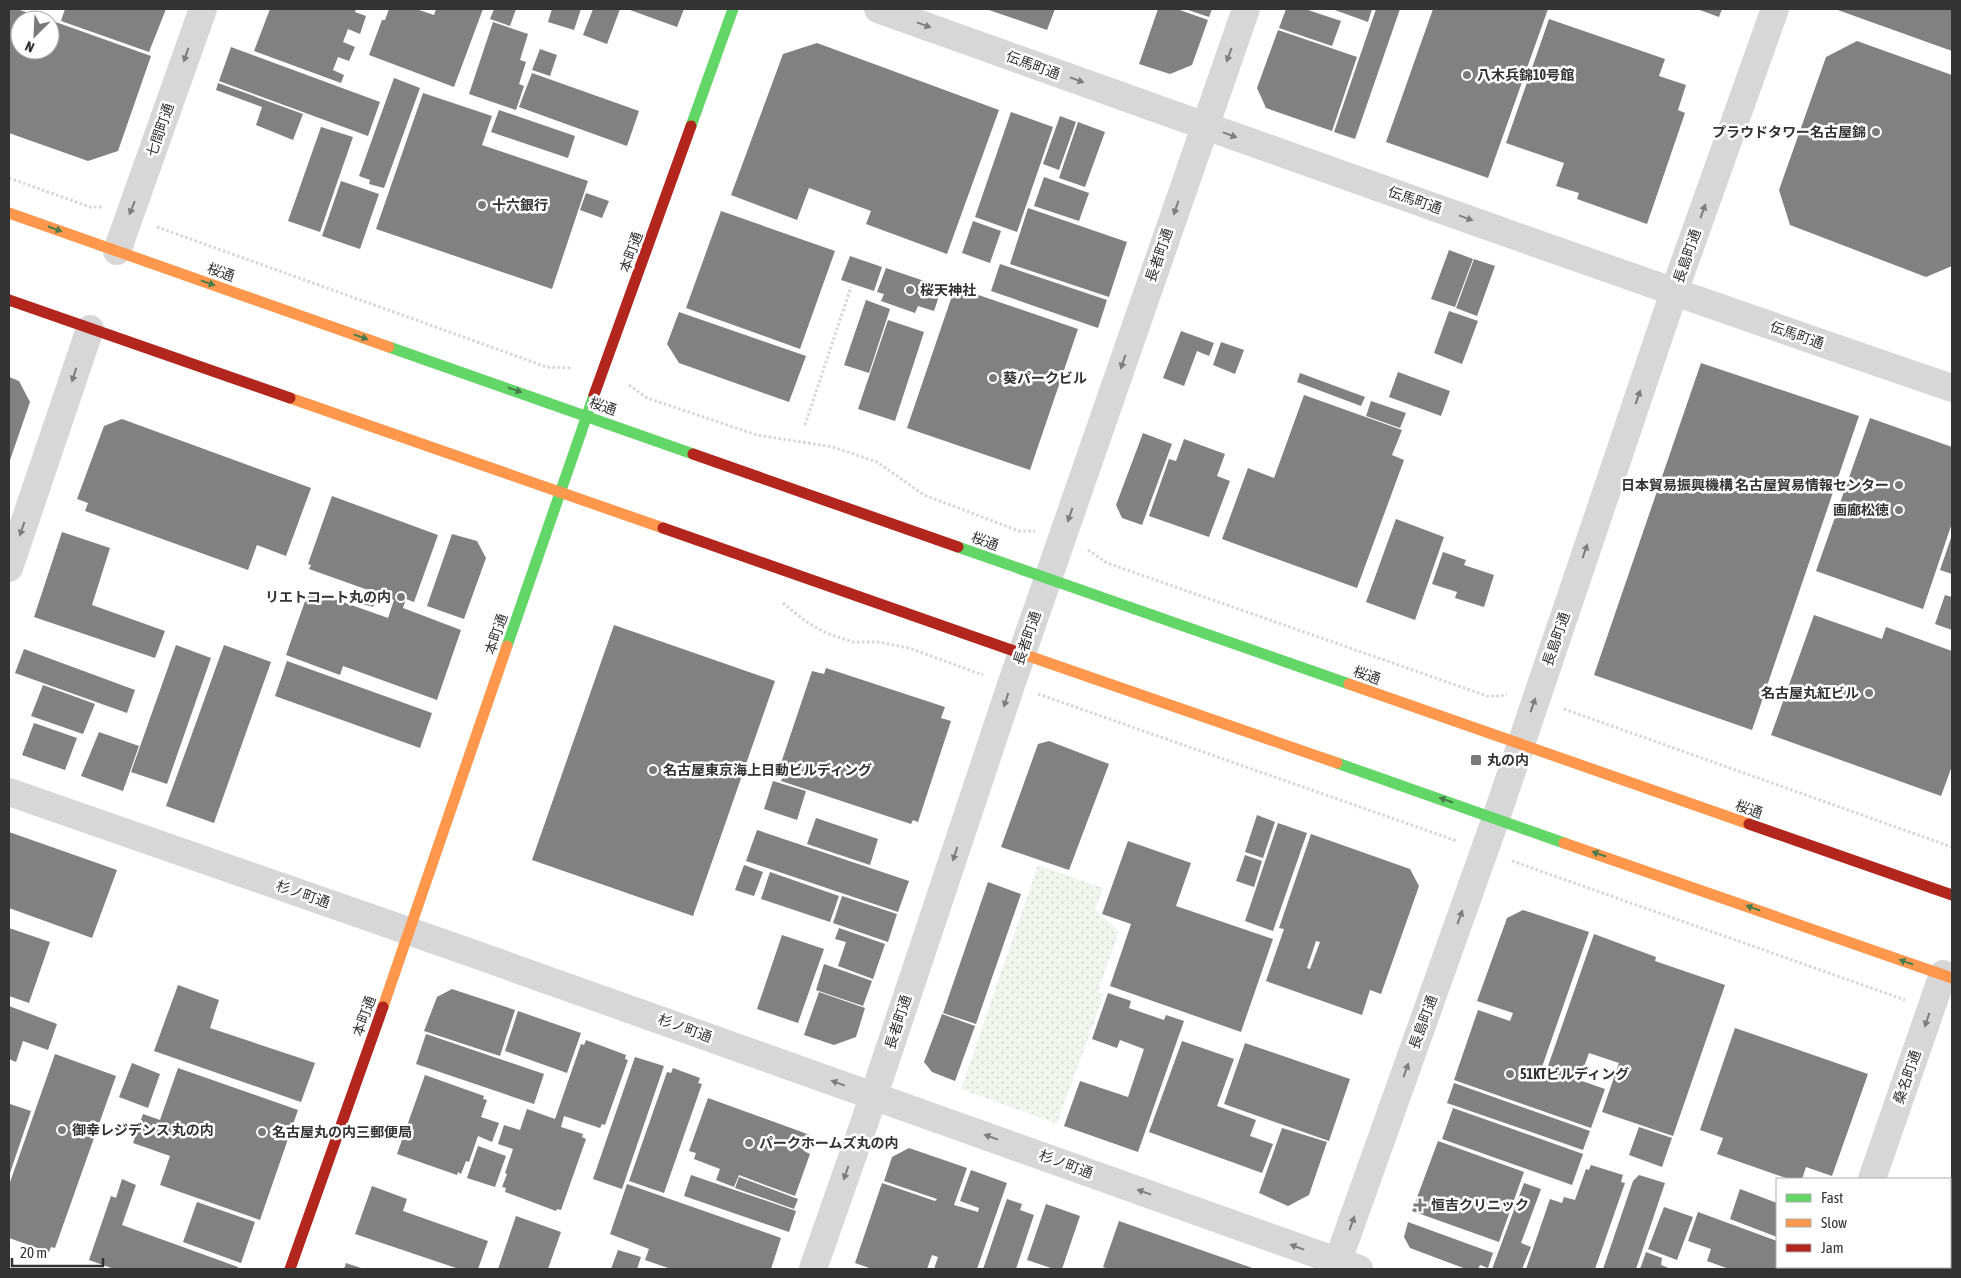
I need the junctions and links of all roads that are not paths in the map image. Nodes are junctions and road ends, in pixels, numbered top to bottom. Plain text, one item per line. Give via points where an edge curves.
1 (202, 9) edge
2 (733, 9) edge
3 (878, 9) edge
4 (1246, 9) edge
5 (1775, 9) edge
6 (1204, 126) junction
7 (9, 213) edge
8 (117, 251) junction
9 (1674, 292) junction
10 (9, 300) edge
11 (90, 328) junction
12 (1952, 388) edge
13 (588, 416) junction
14 (560, 491) junction
15 (9, 568) edge
16 (1048, 579) junction
17 (1022, 654) junction
18 (1520, 745) junction
19 (9, 792) edge
20 (1496, 818) junction
21 (1952, 895) edge
22 (410, 931) junction
23 (1947, 976) edge
24 (874, 1096) junction
25 (1872, 1178) edge
26 (1344, 1267) edge
27 (290, 1269) edge
28 (813, 1269) edge

1 -> 8 street, 七間町通
2 - 13 main road, 本町通
3 -> 6 street, 伝馬町通
4 -> 6 street, 長者町通
9 -> 5 street, 長島町通
6 -> 9 street, 伝馬町通
6 -> 16 street, 長者町通
7 -> 8 main road, 桜通
8 -> 13 main road, 桜通
9 - 12 street, 伝馬町通
18 -> 9 street, 長島町通
10 - 11 main road
11 - 14 main road
11 -> 15 street
13 - 14 main road, 本町通
13 - 16 main road, 桜通
14 - 17 main road
14 - 22 main road, 本町通
16 - 17 street, 長者町通
16 - 18 main road, 桜通
20 -> 17 main road
17 -> 24 street, 長者町通
18 - 20 street, 長島町通
18 - 21 main road, 桜通
19 - 22 street, 杉ノ町通
23 -> 20 main road
26 -> 20 street, 長島町通
24 -> 22 street, 杉ノ町通
22 - 27 main road, 本町通
23 -> 25 street, 桑名町通 via 1931,1009
26 -> 24 street, 杉ノ町通
24 -> 28 street, 長者町通

